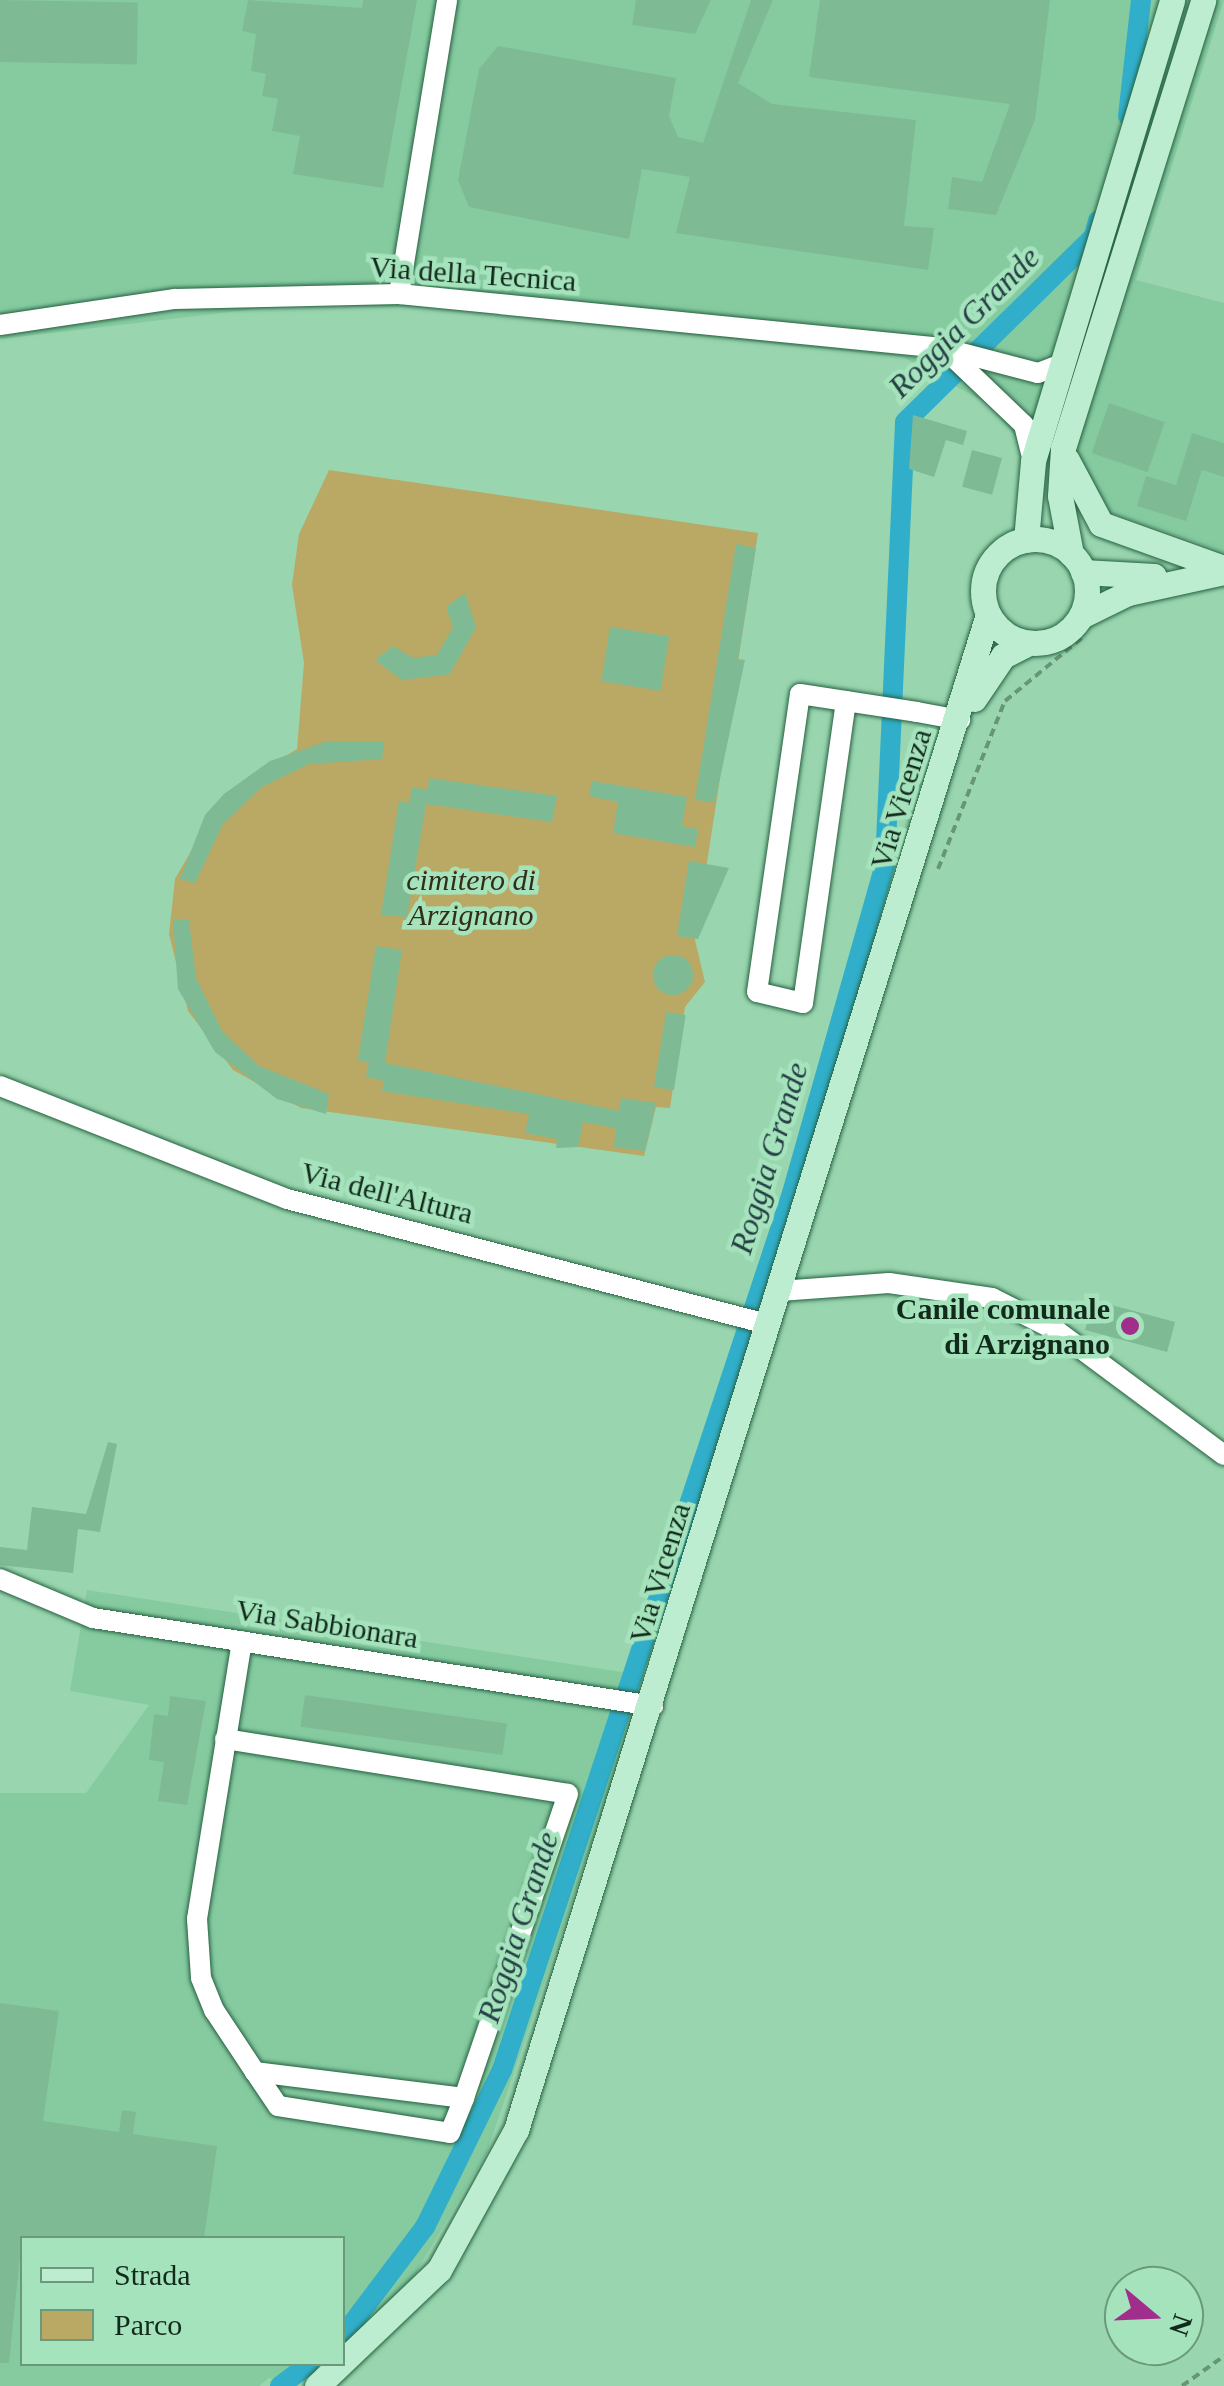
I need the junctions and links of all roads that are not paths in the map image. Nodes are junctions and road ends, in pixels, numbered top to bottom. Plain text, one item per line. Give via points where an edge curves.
1 (446, 0) edge
2 (1172, 0) edge
3 (1203, 0) edge
4 (399, 294) junction
5 (0, 325) edge
6 (942, 348) junction
7 (1064, 363) junction
8 (1063, 448) junction
9 (1033, 461) junction
10 (1026, 540) junction
11 (1077, 563) junction
12 (1224, 570) edge
13 (988, 616) junction
14 (1086, 624) junction
15 (1028, 644) junction
16 (846, 701) junction
17 (960, 720) junction
18 (0, 1086) edge
19 (780, 1291) junction
20 (770, 1324) junction
21 (1224, 1455) edge
22 (0, 1579) edge
23 (242, 1641) junction
24 (652, 1705) junction
25 (225, 1739) junction
26 (255, 2072) junction
27 (464, 2098) junction
28 (345, 2361) edge
29 (340, 2366) edge
30 (317, 2386) edge

1 - 4 street
2 - 7 main road
3 - 8 main road
4 - 5 street, Via della Tecnica via 175,299
4 - 6 street, Via della Tecnica
6 - 7 street, Via della Tecnica via 1002,370 1038,373
6 - 9 street via 1024,425
7 - 9 main road
8 - 11 main road via 1060,496
8 - 12 main road via 1081,501 1101,524
9 - 10 main road
10 - 11 main road
10 - 13 main road, Via Vicenza via 988,568
11 - 12 main road
11 - 14 main road
12 - 14 main road, Via Vicenza via 1128,593
13 - 15 main road
13 - 17 main road, Via Vicenza
14 - 15 main road, Via Vicenza
15 - 17 main road, Via Vicenza via 1003,656
16 - 16 street via 800,694 762,954 757,992 803,1003
16 - 17 street
17 - 19 main road, Via Vicenza
18 - 20 street, Via dell'Altura via 287,1199
19 - 20 main road, Via Vicenza
19 - 21 street via 889,1283 992,1298 1057,1331
20 - 24 main road, Via Vicenza
22 - 23 street, Via Sabbionara via 93,1618
23 - 24 street, Via Sabbionara
23 - 25 street
24 - 28 main road, Via Vicenza via 544,2056 475,2216 393,2319
25 - 26 street via 197,1944 214,2010
25 - 27 street via 568,1794
26 - 27 street
26 - 27 street via 278,2106 450,2133
29 - 30 main road, Via Vicenza

